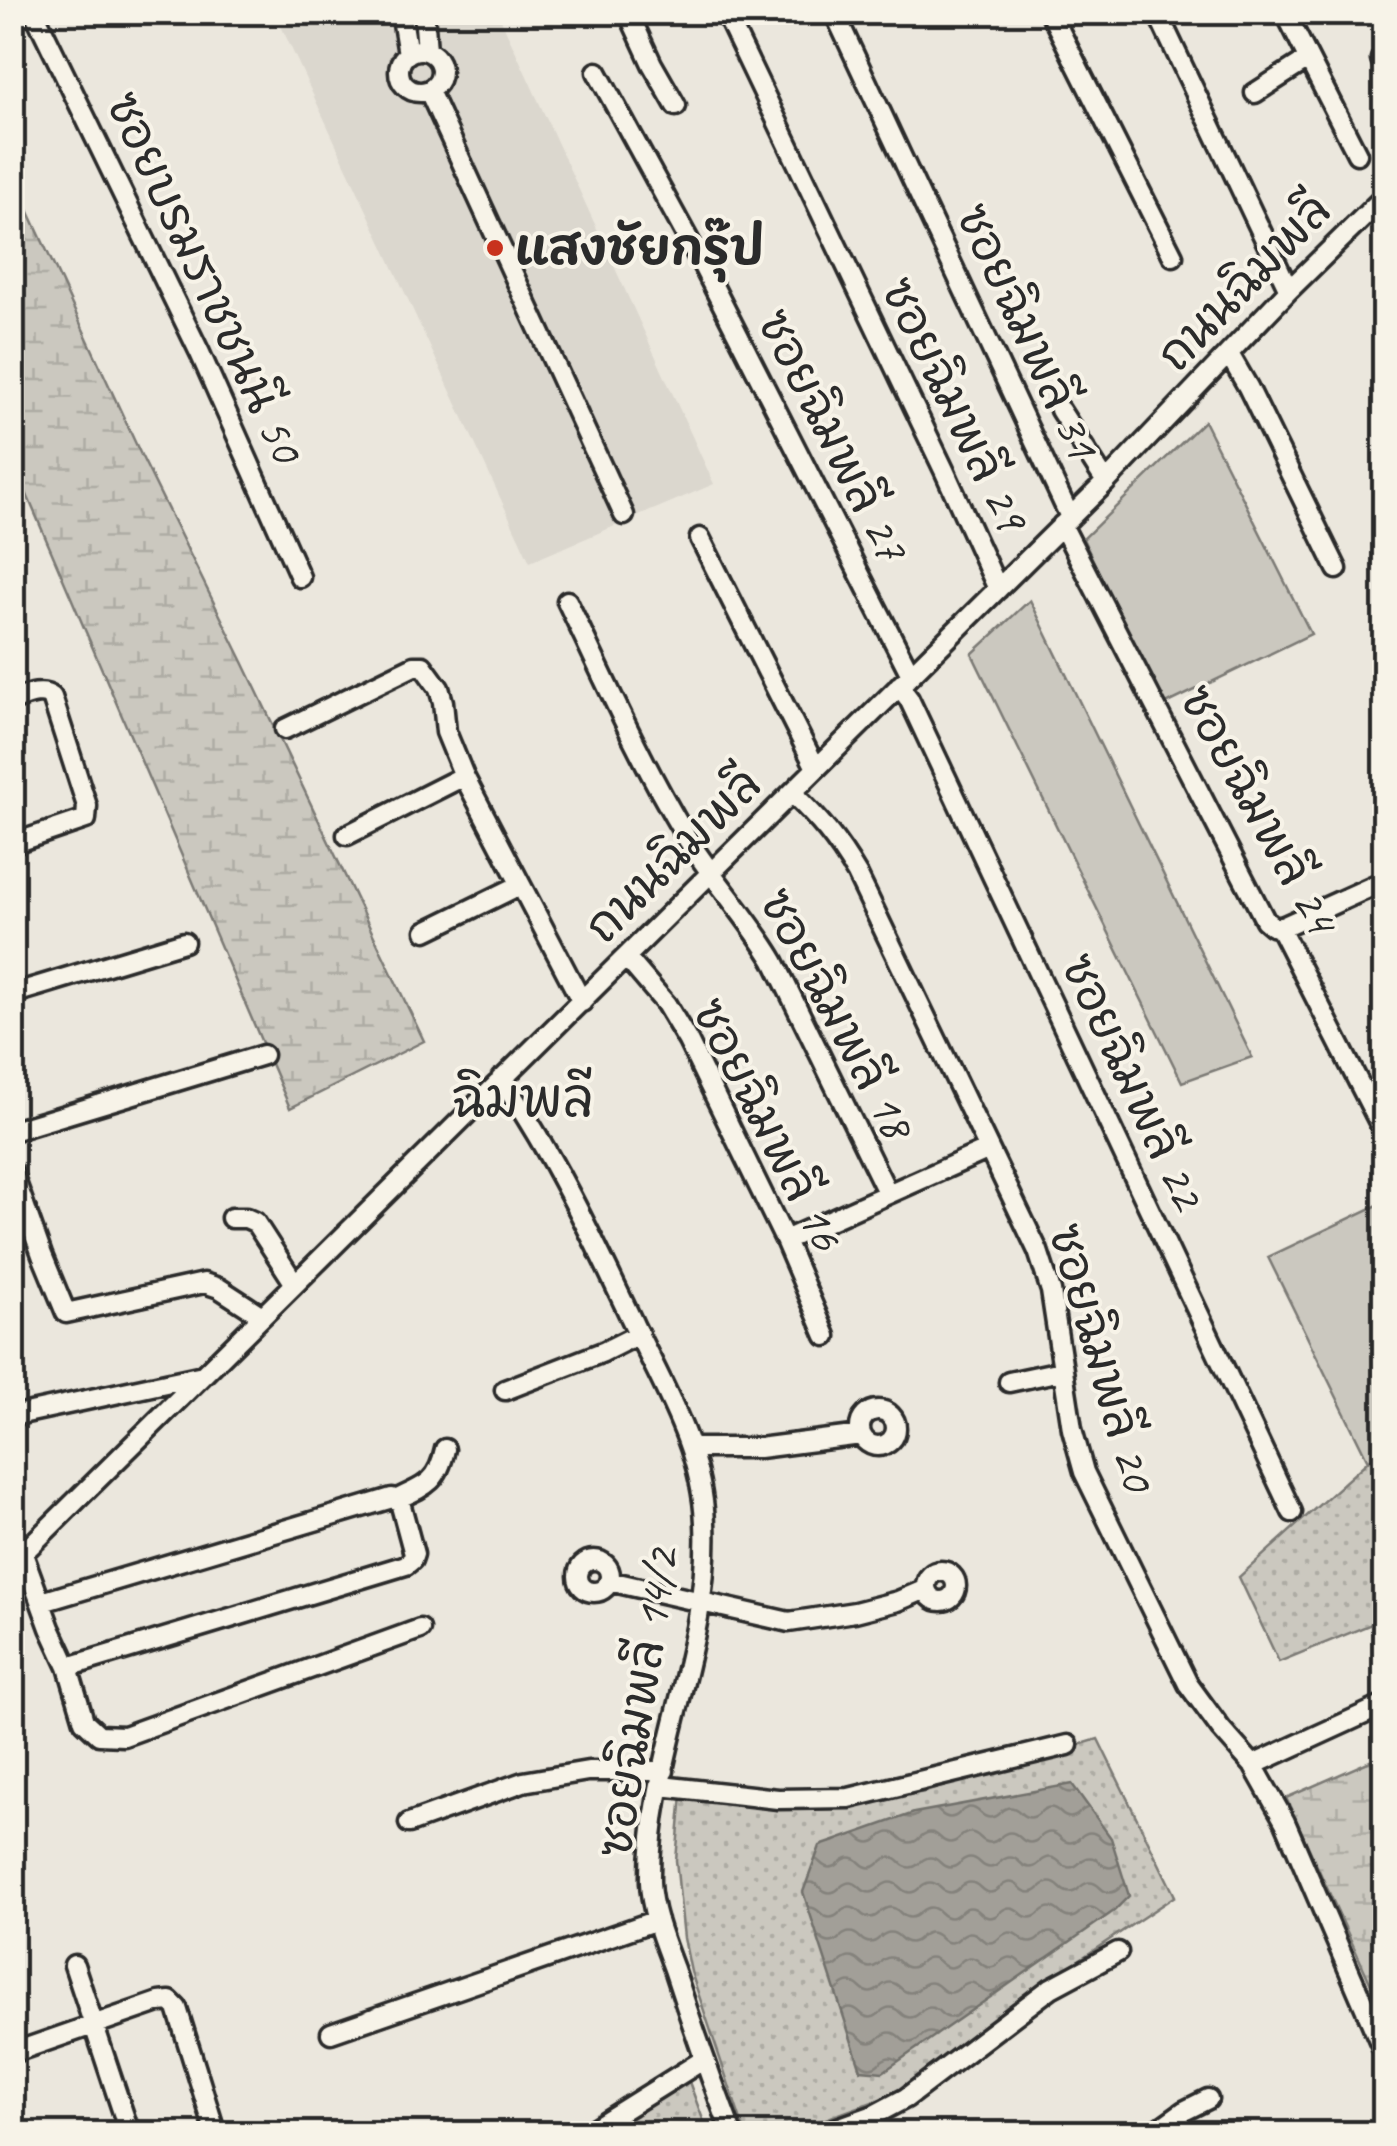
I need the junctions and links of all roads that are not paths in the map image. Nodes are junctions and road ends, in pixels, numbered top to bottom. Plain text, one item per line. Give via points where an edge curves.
1 (34, 12) edge
2 (401, 12) edge
3 (424, 12) edge
4 (628, 12) edge
5 (724, 12) edge
6 (834, 12) edge
7 (1050, 12) edge
8 (1157, 12) edge
9 (1284, 12) edge
10 (427, 51) junction
11 (408, 54) junction
12 (1308, 59) junction
13 (596, 72) dead end
14 (428, 90) junction
15 (1255, 93) dead end
16 (676, 106) dead end
17 (1357, 154) dead end
18 (1384, 196) edge
19 (1173, 256) dead end
20 (1290, 290) junction
21 (1229, 354) junction
22 (1060, 410) dead end
23 (1106, 482) junction
24 (624, 515) dead end
25 (1066, 521) junction
26 (700, 538) dead end
27 (1338, 569) dead end
28 (300, 577) dead end
29 (998, 589) junction
30 (566, 601) dead end
31 (905, 681) junction
32 (12, 701) edge
33 (285, 729) dead end
34 (816, 768) junction
35 (464, 776) junction
36 (792, 793) junction
37 (346, 835) dead end
38 (12, 844) edge
39 (710, 874) junction
40 (1384, 881) edge
41 (520, 885) junction
42 (1280, 928) junction
43 (426, 931) dead end
44 (184, 942) dead end
45 (626, 957) junction
46 (12, 994) edge
47 (582, 1002) junction
48 (263, 1055) dead end
49 (501, 1079) junction
50 (12, 1131) edge
51 (1384, 1132) edge
52 (989, 1149) junction
53 (12, 1171) edge
54 (888, 1194) junction
55 (231, 1218) dead end
56 (785, 1240) junction
57 (295, 1284) junction
58 (262, 1316) junction
59 (638, 1334) junction
60 (826, 1336) dead end
61 (1061, 1371) junction
62 (204, 1374) junction
63 (1009, 1382) dead end
64 (505, 1390) dead end
65 (12, 1416) edge
66 (861, 1435) dead end
67 (692, 1448) junction
68 (444, 1450) dead end
69 (397, 1499) junction
70 (1292, 1512) dead end
71 (16, 1556) edge
72 (609, 1582) dead end
73 (926, 1589) dead end
74 (42, 1602) junction
75 (701, 1603) junction
76 (420, 1629) dead end
77 (68, 1667) junction
78 (1384, 1705) edge
79 (1068, 1745) dead end
80 (1253, 1765) junction
81 (662, 1779) junction
82 (409, 1823) dead end
83 (657, 1920) junction
84 (1118, 1952) dead end
85 (74, 1965) dead end
86 (95, 2024) junction
87 (331, 2034) dead end
88 (1384, 2052) edge
89 (12, 2053) edge
90 (704, 2060) junction
91 (1208, 2099) dead end
92 (130, 2134) edge
93 (216, 2134) edge
94 (585, 2134) edge
95 (732, 2134) edge
96 (821, 2134) edge
97 (1152, 2134) edge

1 - 28 street, ซอยบรมราชชนนี 50
2 - 11 street
3 - 10 street
4 - 16 street
5 - 29 street, ซอยฉิมพลี 29
6 - 25 street, ซอยฉิมพลี 31
7 - 19 street
8 - 20 street
9 - 12 street
10 - 11 street
10 - 14 street via 441,66 437,85
11 - 14 street via 401,62 402,82
12 - 15 street
12 - 17 street
13 - 31 street, ซอยฉิมพลี 27 via 697,254
14 - 24 street
18 - 20 street, ถนนฉิมพลี
20 - 21 street, ถนนฉิมพลี
21 - 23 street, ถนนฉิมพลี
21 - 27 street
22 - 23 street
23 - 25 street, ถนนฉิมพลี
25 - 29 street, ถนนฉิมพลี
25 - 42 street, ซอยฉิมพลี 24 via 1265,920
26 - 34 street
29 - 31 street, ถนนฉิมพลี
30 - 39 street, ซอยฉิมพลี 18 via 626,726
31 - 34 street, ถนนฉิมพลี
31 - 70 street, ซอยฉิมพลี 22
32 - 38 street via 41,692 52,697 87,806 86,818
33 - 35 street via 423,666 438,688
34 - 36 street, ถนนฉิมพลี
35 - 37 street
35 - 41 street
36 - 39 street, ถนนฉิมพลี
36 - 52 street, ซอยฉิมพลี 20 via 858,874
39 - 45 street, ถนนฉิมพลี
39 - 54 street, ซอยฉิมพลี 18 via 774,961
40 - 42 street
41 - 43 street
41 - 47 street
42 - 51 street, ซอยฉิมพลี 24
44 - 46 street
45 - 47 street, ถนนฉิมพลี
45 - 56 street, ซอยฉิมพลี 16 via 677,1020
47 - 49 street, ถนนฉิมพลี
48 - 50 street
49 - 57 street, ถนนฉิมพลี
49 - 59 street, ซอยฉิมพลี 14/2 via 536,1130
52 - 54 street
52 - 61 street, ซอยฉิมพลี 20 via 1042,1264
53 - 58 street via 66,1313 204,1282
54 - 56 street
55 - 57 street via 255,1222
56 - 60 street, ซอยฉิมพลี 16
57 - 58 street, ถนนฉิมพลี
58 - 62 street, ถนนฉิมพลี
59 - 64 street
59 - 67 street, ซอยฉิมพลี 14/2
61 - 63 street
61 - 80 street, ซอยฉิมพลี 20 via 1084,1472 1155,1619 1188,1684
62 - 65 street
62 - 71 street, ถนนฉิมพลี
66 - 67 street via 760,1448
67 - 75 street, ซอยฉิมพลี 14/2 via 706,1522
68 - 69 street via 440,1471
69 - 74 street
69 - 77 street via 414,1554 406,1565
71 - 74 street
72 - 75 street
73 - 75 street via 856,1612 790,1622
74 - 77 street
75 - 81 street, ซอยฉิมพลี 14/2
76 - 77 street via 124,1736 99,1735 84,1721
78 - 80 street
79 - 81 street via 849,1798 778,1799
80 - 88 street, ซอยฉิมพลี 20 via 1285,1822
81 - 82 street via 588,1771 523,1782
81 - 83 street, ซอยฉิมพลี 14/2 via 650,1884
83 - 87 street
83 - 90 street, ซอยฉิมพลี 14/2
84 - 96 street via 1051,1988 906,2098
85 - 86 street
86 - 89 street
86 - 92 street
86 - 93 street via 159,2002 178,2008
90 - 94 street
90 - 95 street, ซอยฉิมพลี 14/2
91 - 97 street

